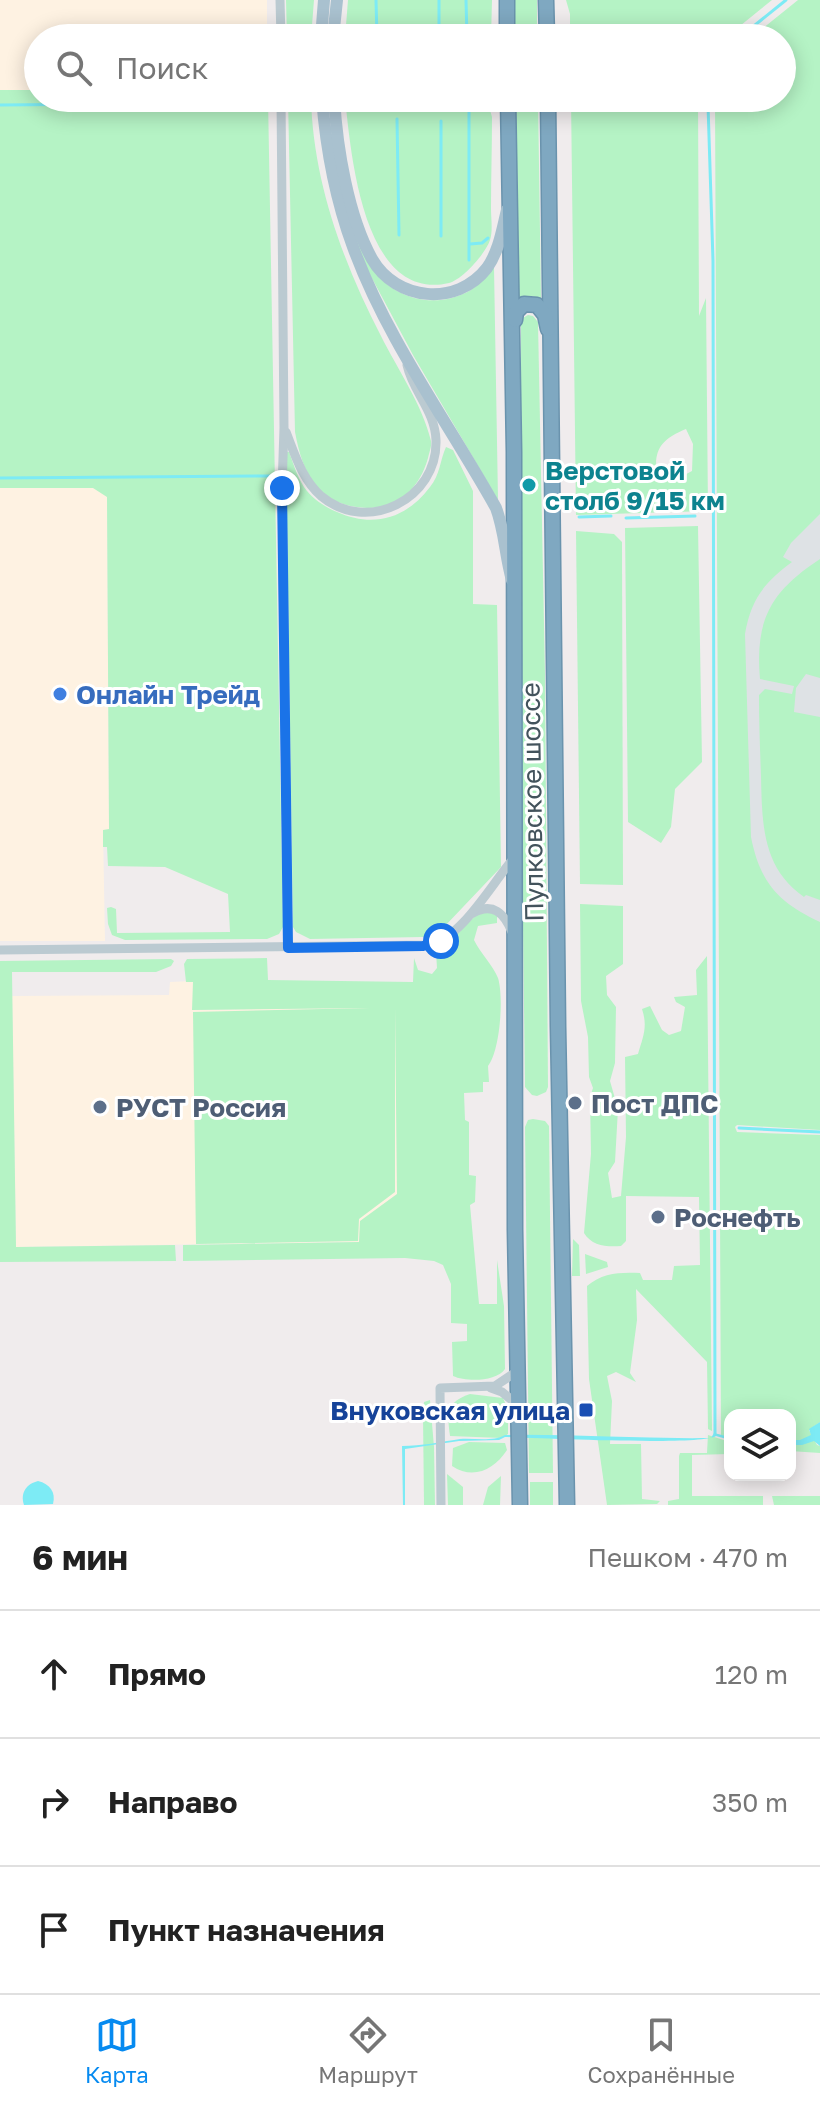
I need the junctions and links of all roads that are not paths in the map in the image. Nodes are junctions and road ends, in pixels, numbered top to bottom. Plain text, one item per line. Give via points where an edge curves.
1 (280, 0) edge
2 (324, 0) edge
3 (337, 0) edge
4 (507, 0) edge
5 (547, 3) edge
6 (281, 24) edge
7 (322, 24) edge
8 (334, 24) edge
9 (507, 24) edge
10 (547, 24) edge
11 (281, 112) edge
12 (324, 112) edge
13 (336, 112) edge
14 (508, 112) edge
15 (548, 112) edge
16 (510, 197) junction
17 (513, 340) junction
18 (552, 346) junction
19 (402, 348) junction
20 (284, 428) junction
21 (513, 585) junction
22 (516, 855) junction
23 (466, 917) junction
24 (514, 936) junction
25 (288, 948) junction
26 (0, 950) edge
27 (519, 1370) junction
28 (488, 1387) junction
29 (519, 1407) junction
30 (568, 1504) edge
31 (441, 1505) edge
32 (520, 1505) edge

1 - 6 street
2 - 7 main road
3 - 8 main road
4 - 9 highway
5 - 10 highway
11 - 20 street
12 - 19 main road via 342,215
13 - 16 main road via 353,210 372,258 382,274 408,291 455,291 485,271 497,249
14 - 16 highway, Пулковское шоссе
15 - 18 highway, Пулковское шоссе
16 - 17 highway, Пулковское шоссе
17 - 18 highway via 516,312 524,304 537,305 545,315
17 - 21 highway, Пулковское шоссе
18 - 30 highway, Пулковское шоссе
19 - 20 street via 409,375 428,407 435,454 427,478 398,505 361,513 328,501 306,479
19 - 21 main road via 496,508
20 - 25 street
21 - 22 highway, Пулковское шоссе
22 - 23 street
22 - 24 highway, Пулковское шоссе
23 - 24 street via 493,908 503,914
23 - 25 street via 448,936 429,945
24 - 27 highway, Пулковское шоссе
25 - 26 street
27 - 28 street
27 - 29 highway, Пулковское шоссе
28 - 29 street
28 - 31 street via 440,1388
29 - 32 highway, Пулковское шоссе

